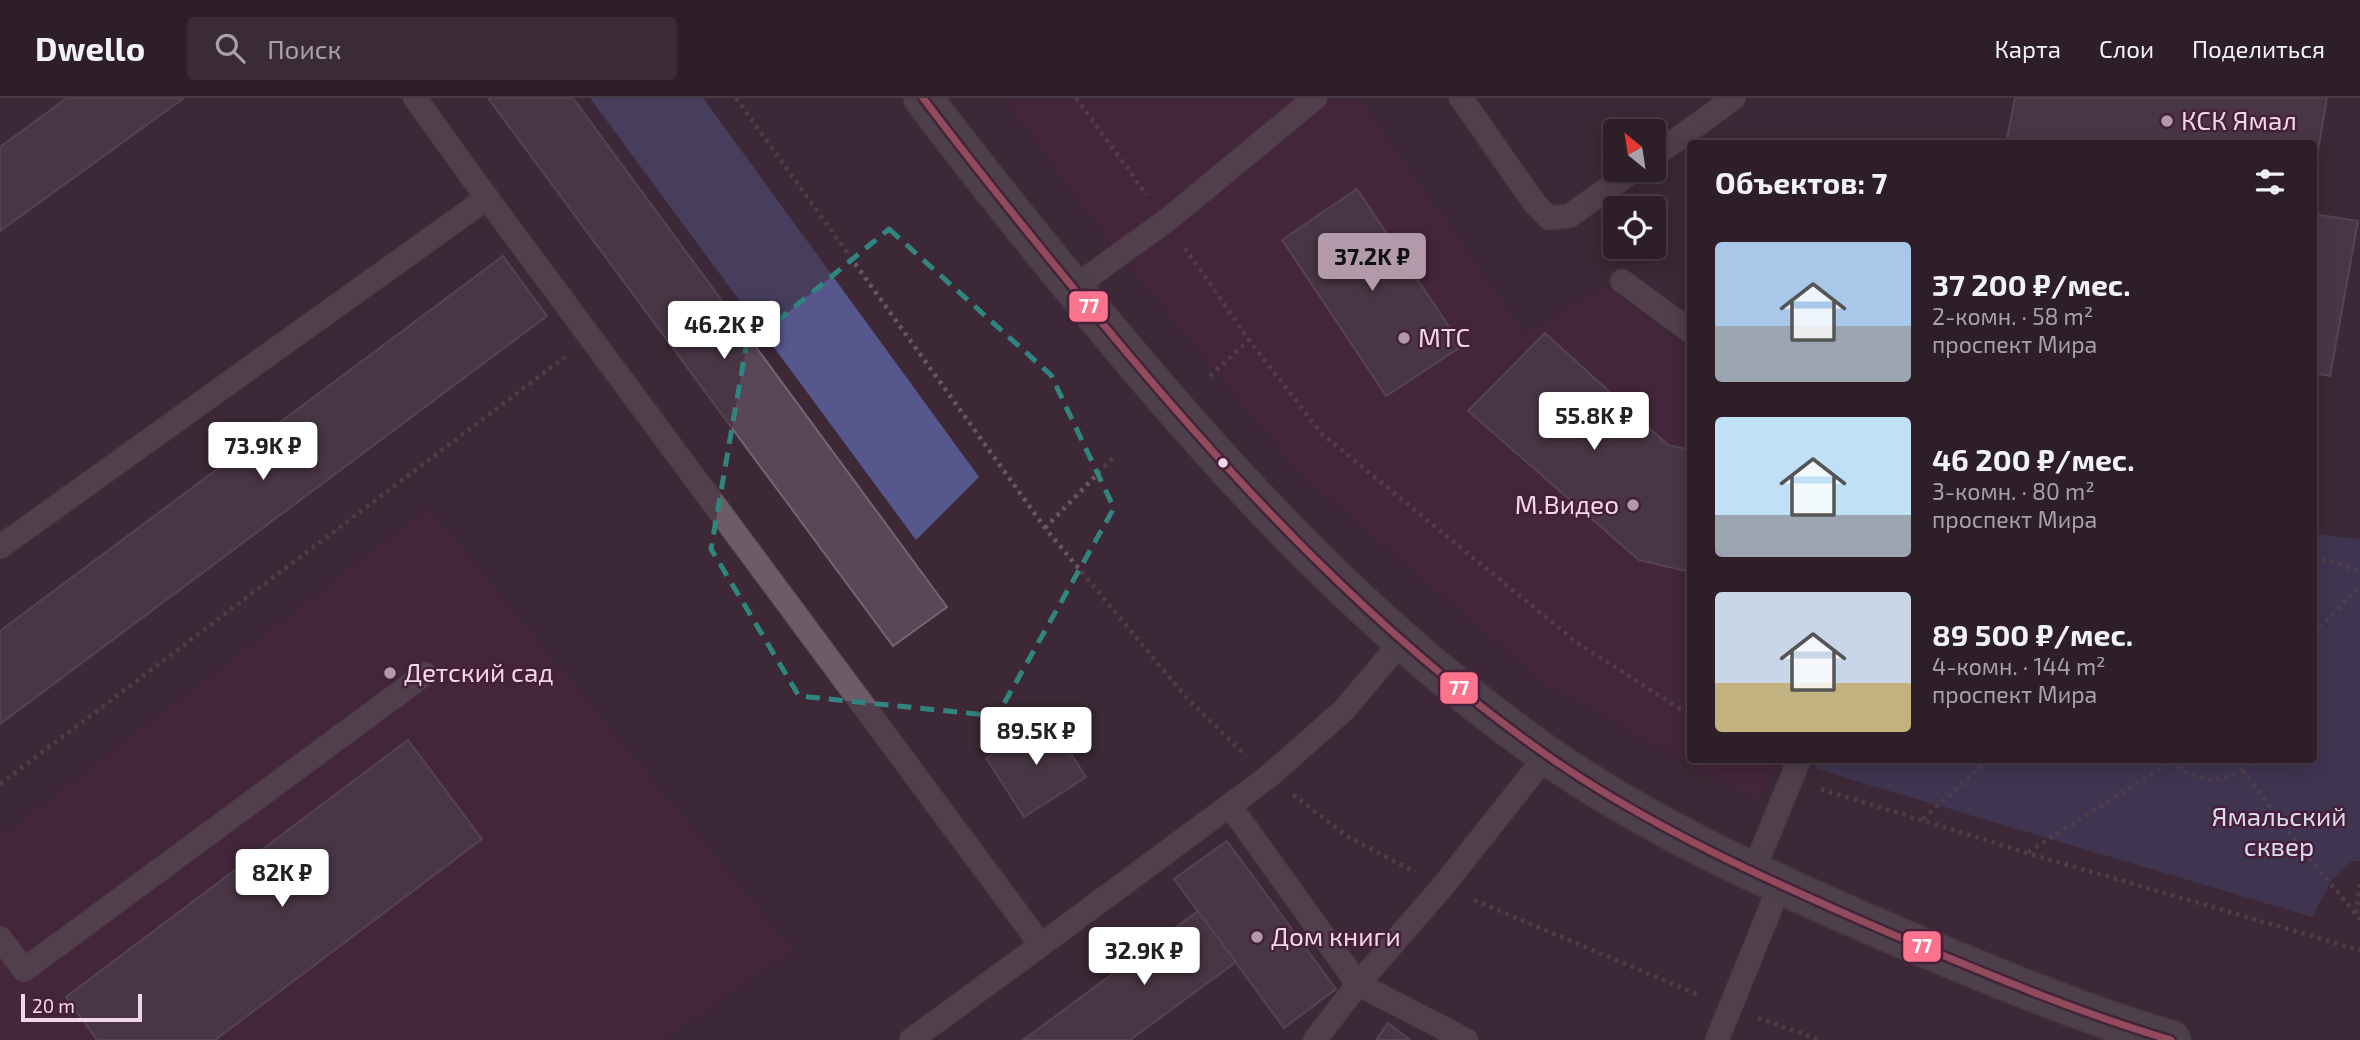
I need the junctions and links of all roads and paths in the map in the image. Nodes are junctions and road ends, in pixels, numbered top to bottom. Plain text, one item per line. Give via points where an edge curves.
1 (415, 98) edge
2 (736, 98) edge
3 (923, 98) edge
4 (1076, 98) edge
5 (1315, 98) edge
6 (1461, 98) edge
7 (1734, 98) edge
8 (1666, 147) edge
9 (1617, 182) edge
10 (486, 198) junction
11 (1166, 220) junction
12 (1622, 281) dead end
13 (1073, 288) junction
14 (1687, 329) edge
15 (590, 338) junction
16 (1250, 340) junction
17 (1210, 376) dead end
18 (1114, 458) dead end
19 (1045, 528) junction
20 (0, 547) edge
21 (2317, 558) edge
22 (2360, 571) edge
23 (2360, 586) edge
24 (2317, 631) edge
25 (1402, 640) junction
26 (425, 674) dead end
27 (1687, 713) edge
28 (1547, 755) junction
29 (1985, 763) edge
30 (2167, 763) edge
31 (2175, 763) edge
32 (2250, 763) edge
33 (1795, 770) edge
34 (2243, 770) junction
35 (1268, 777) junction
36 (0, 784) edge
37 (1230, 806) junction
38 (1922, 820) junction
39 (2027, 853) junction
40 (1767, 878) junction
41 (2360, 884) edge
42 (1443, 886) junction
43 (2356, 914) junction
44 (2360, 919) edge
45 (0, 938) edge
46 (1041, 945) junction
47 (2360, 950) edge
48 (1358, 984) junction
49 (1729, 1008) junction
50 (911, 1040) edge
51 (1315, 1040) edge
52 (1466, 1040) edge
53 (1717, 1040) edge
54 (1820, 1040) edge
55 (2171, 1040) edge

1 - 10 lane
2 - 19 path
3 - 13 main road
4 - 11 path
5 - 11 lane
6 - 9 lane via 1549,218 1569,216
7 - 8 lane
10 - 15 lane
10 - 20 lane
11 - 13 lane
11 - 16 path
12 - 14 lane
13 - 25 main road via 1198,438 1282,528
15 - 36 path
15 - 46 lane
16 - 17 path
16 - 27 path via 1322,434 1576,642
18 - 19 path
19 - 35 path via 1185,696
21 - 22 path
23 - 24 path
25 - 28 main road
25 - 35 lane via 1344,710
26 - 45 lane via 24,971
28 - 40 main road via 1681,836
28 - 42 lane
29 - 38 path
30 - 39 path
31 - 34 path via 2184,772 2206,779 2229,778
32 - 34 path
33 - 38 path
33 - 40 lane
34 - 43 path
35 - 37 lane
35 - 42 path via 1348,837
37 - 46 lane
37 - 48 lane
38 - 39 path
39 - 47 path
40 - 49 lane
40 - 55 main road via 2050,999
41 - 43 path
42 - 48 lane
42 - 49 path
43 - 44 path
46 - 50 lane
48 - 51 lane
48 - 52 lane
49 - 53 lane
49 - 54 path

